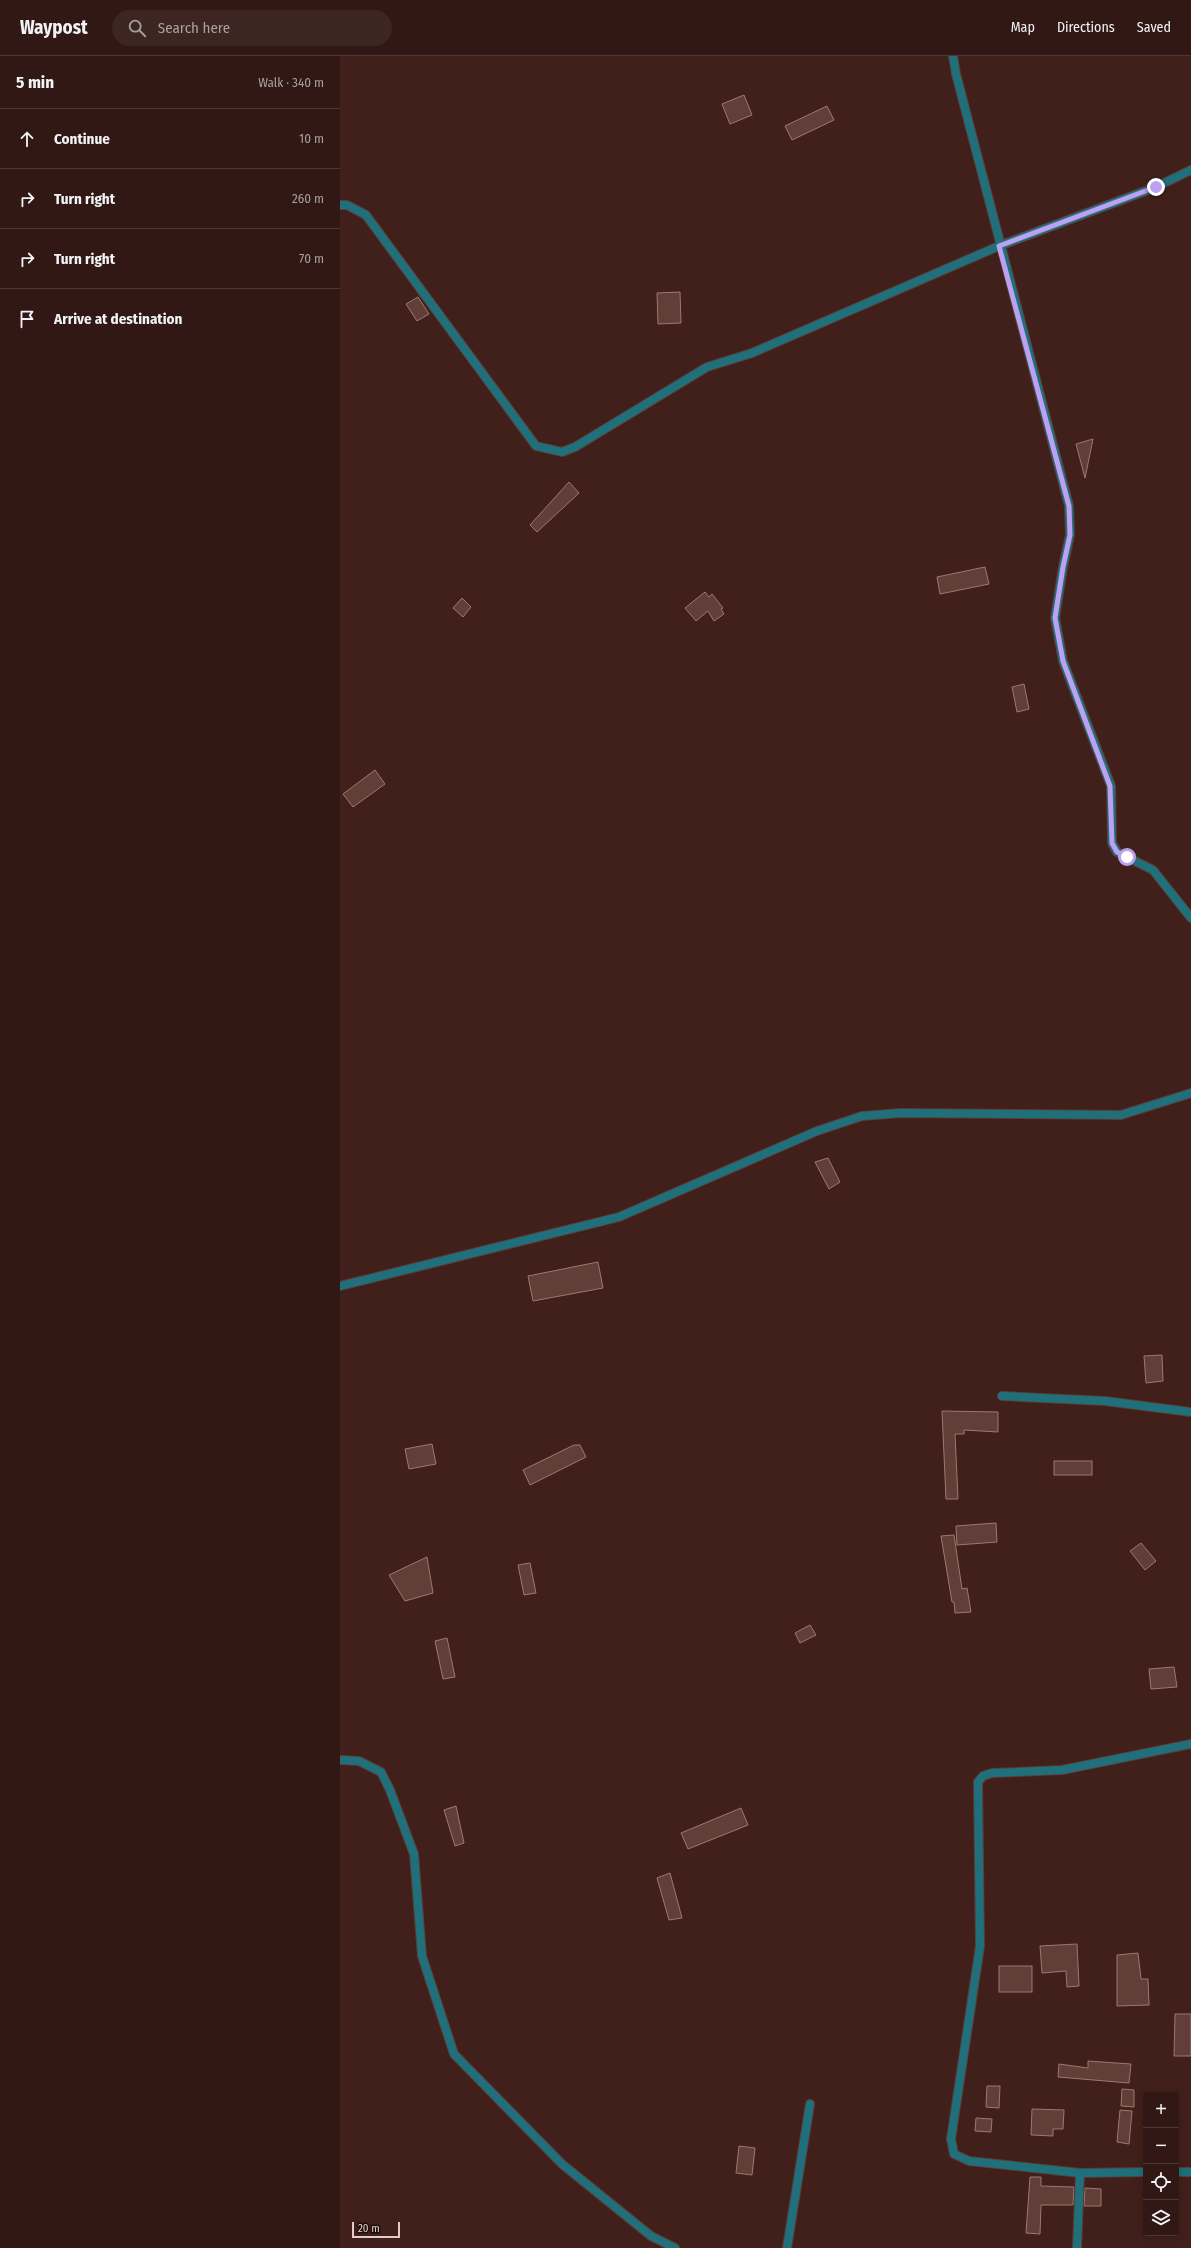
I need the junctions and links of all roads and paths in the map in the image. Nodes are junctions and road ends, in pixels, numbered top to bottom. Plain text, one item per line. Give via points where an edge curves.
1 (953, 56) edge
2 (1191, 170) edge
3 (340, 204) edge
4 (999, 246) junction
5 (1191, 918) edge
6 (1191, 1093) edge
7 (340, 1286) edge
8 (1002, 1396) dead end
9 (1191, 1412) edge
10 (1191, 1744) edge
11 (340, 1760) edge
12 (810, 2104) dead end
13 (1080, 2172) junction
14 (1143, 2172) edge
15 (1179, 2172) edge
16 (1191, 2172) edge
17 (674, 2248) edge
18 (787, 2248) edge
19 (1077, 2248) edge

1 - 4 street
2 - 4 street via 1156,187
3 - 4 street via 347,204 366,215 536,446 562,452 614,424 707,367 752,352
4 - 5 street via 1069,506 1070,535 1055,618 1063,661 1110,786 1112,843 1117,852 1153,870
6 - 7 street via 1121,1115 901,1113 862,1116 818,1131 619,1217
8 - 9 street via 1105,1401
10 - 13 street via 1062,1770 992,1773 983,1776 978,1782 980,1946 951,2139 954,2154 969,2161
11 - 17 street via 359,1761 381,1772 390,1790 414,1854 422,1956 454,2054 562,2164 651,2236
12 - 18 street
13 - 14 street
13 - 19 street
15 - 16 street

